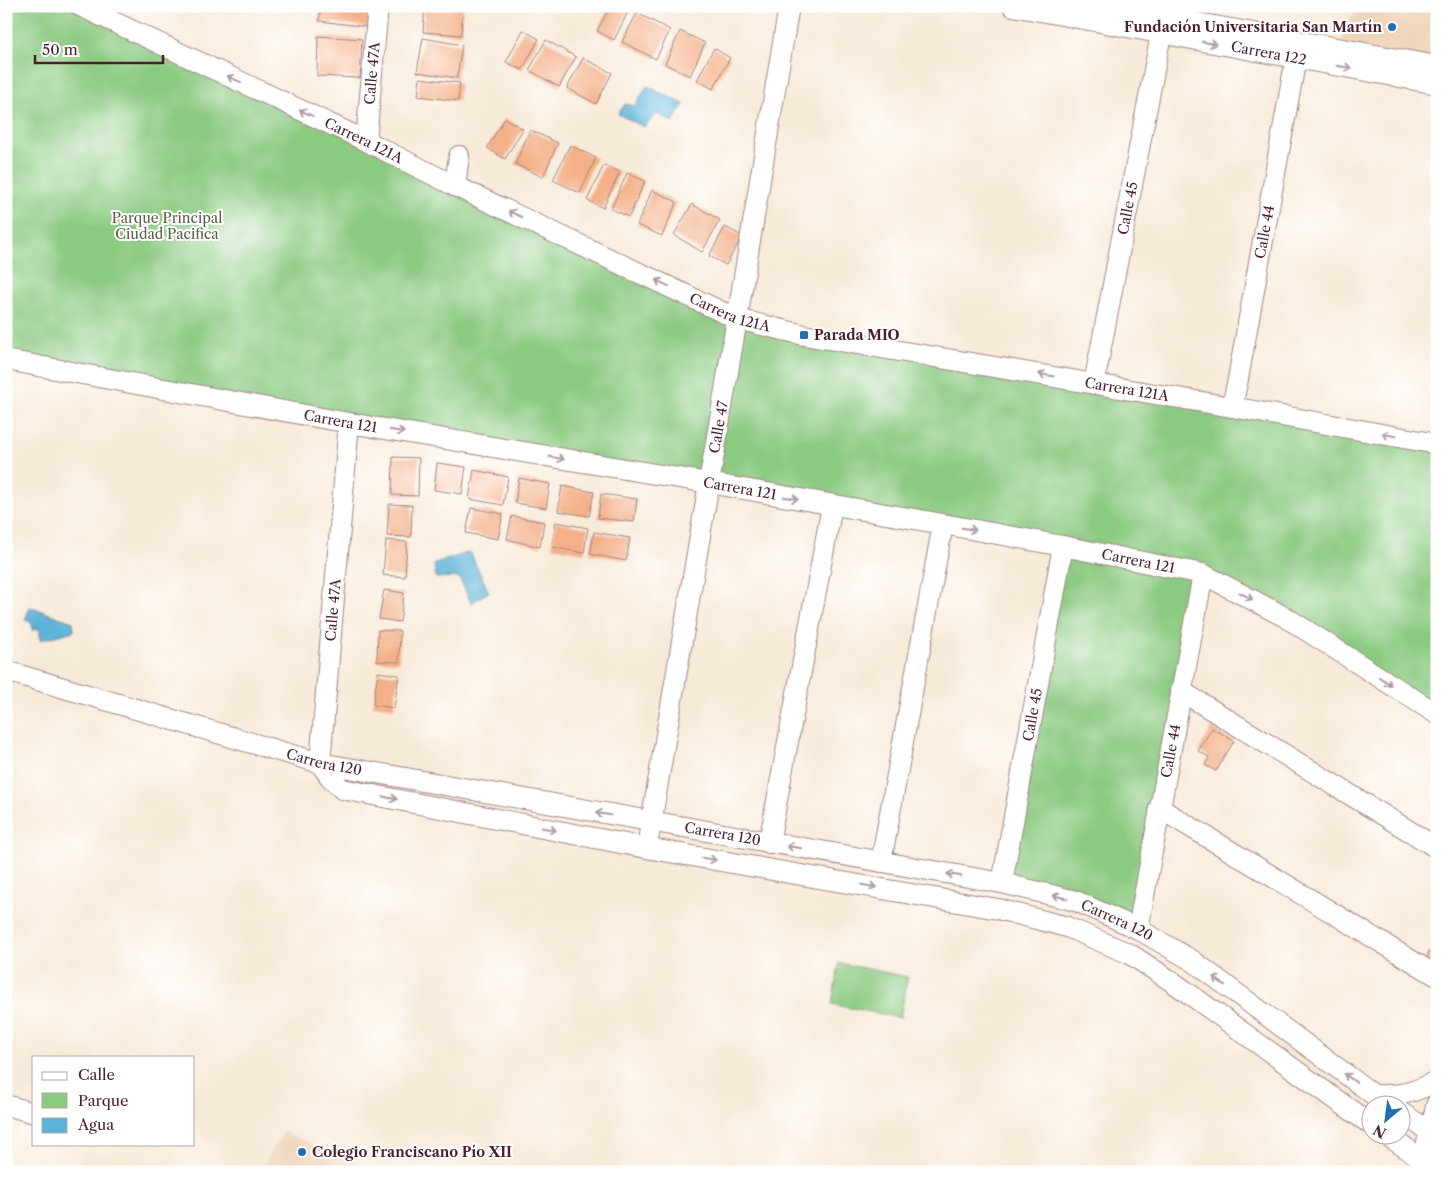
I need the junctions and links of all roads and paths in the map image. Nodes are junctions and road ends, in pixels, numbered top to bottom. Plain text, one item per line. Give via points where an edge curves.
1 (80, 6) edge
2 (378, 6) edge
3 (789, 6) edge
4 (1013, 6) edge
5 (1103, 6) edge
6 (1161, 34) junction
7 (1297, 50) junction
8 (1437, 66) edge
9 (1437, 84) edge
10 (366, 141) junction
11 (459, 156) dead end
12 (455, 186) junction
13 (737, 319) junction
14 (6, 360) edge
15 (1094, 384) junction
16 (1232, 407) junction
17 (349, 423) junction
18 (1437, 444) edge
19 (709, 483) junction
20 (832, 506) junction
21 (942, 524) junction
22 (1063, 546) junction
23 (1203, 574) junction
24 (6, 671) edge
25 (1181, 690) junction
26 (1437, 714) edge
27 (320, 763) junction
28 (1159, 808) junction
29 (651, 822) junction
30 (769, 843) junction
31 (646, 848) junction
32 (1437, 848) edge
33 (881, 862) junction
34 (1002, 883) junction
35 (1138, 928) junction
36 (1437, 976) edge
37 (1437, 1080) edge
38 (1377, 1096) edge
39 (1393, 1096) edge
40 (1437, 1103) edge
41 (6, 1105) edge
42 (32, 1113) edge
43 (1360, 1117) edge
44 (1410, 1119) edge
45 (1433, 1134) edge
46 (1403, 1146) edge
47 (1430, 1164) edge

10 -> 1 street, Carrera 121A
2 - 10 street, Calle 47A
3 - 13 street, Calle 47
4 - 6 street, Carrera 122
5 - 7 street, Carrera 122
6 -> 7 street, Carrera 122
6 - 15 street, Calle 45
7 - 8 street, Carrera 122
7 -> 9 street, Carrera 122
7 - 16 street, Calle 44
10 - 12 street, Carrera 121A
11 - 12 street
13 -> 12 street, Carrera 121A
15 -> 13 street, Carrera 121A via 804,335
13 - 19 street, Calle 47
14 - 17 street, Carrera 121
15 - 16 street, Carrera 121A
18 -> 16 street, Carrera 121A
17 -> 19 street, Carrera 121
17 - 27 street, Calle 47A
19 -> 20 street, Carrera 121
19 - 29 street, Calle 47
20 - 21 street, Carrera 121
20 - 30 street
21 -> 22 street, Carrera 121
21 - 33 street
22 - 23 street, Carrera 121
22 - 34 street, Calle 45
23 - 25 street, Calle 44
23 -> 26 street, Carrera 121 via 1286,618
24 - 27 street, Carrera 120
25 - 28 street, Calle 44
25 - 32 street
29 -> 27 street, Carrera 120
27 -> 31 street, Carrera 120 via 342,789
28 - 35 street, Calle 44
28 - 36 street
29 - 30 street, Carrera 120
29 - 31 street, Calle 47
33 -> 30 street, Carrera 120
31 -> 43 street, Carrera 120 via 998,908 1067,927 1130,954 1177,984
34 -> 33 street, Carrera 120
35 -> 34 street, Carrera 120 via 1076,901
38 -> 35 street, Carrera 120 via 1193,961
37 - 39 street
40 - 45 street
41 - 42 street
44 - 45 street
45 - 47 street
46 - 47 street

